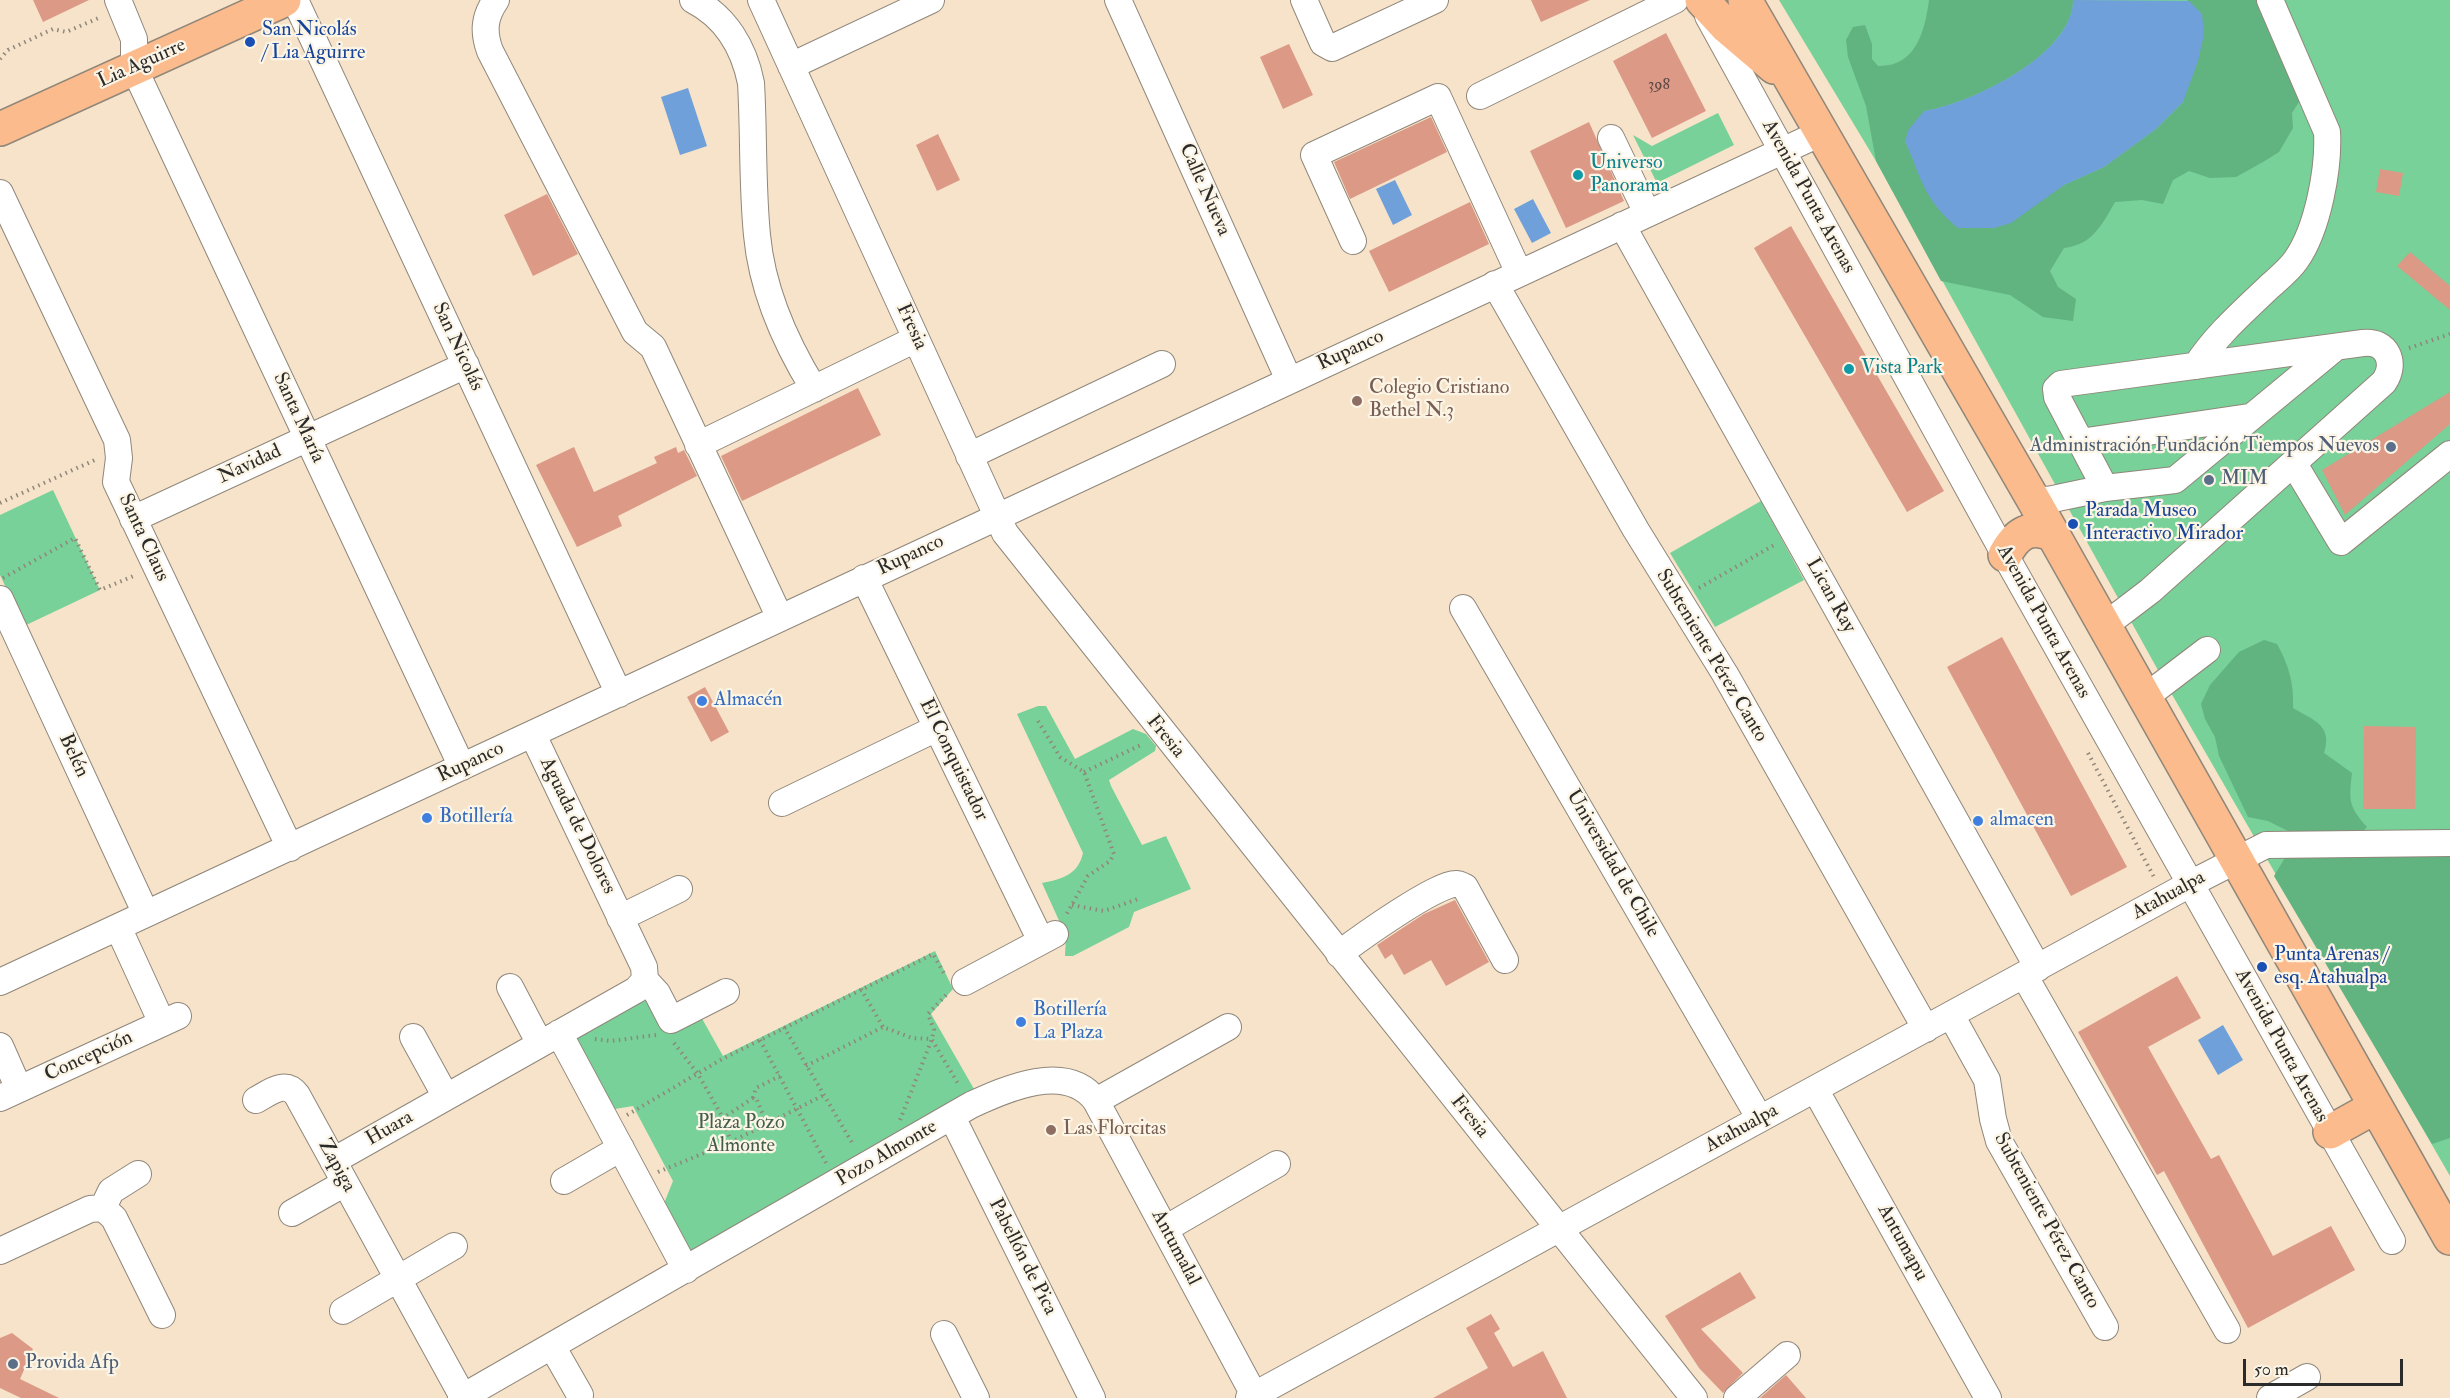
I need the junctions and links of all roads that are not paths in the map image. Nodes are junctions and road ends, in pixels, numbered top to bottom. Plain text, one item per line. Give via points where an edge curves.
1 (284, 0) edge
2 (295, 0) edge
3 (496, 0) edge
4 (693, 0) edge
5 (761, 0) edge
6 (931, 0) edge
7 (1118, 0) edge
8 (1304, 0) edge
9 (1435, 0) edge
10 (1675, 0) edge
11 (1700, 0) edge
12 (1745, 0) edge
13 (2270, 0) edge
14 (119, 4) edge
15 (791, 66) junction
16 (134, 68) junction
17 (1791, 82) junction
18 (1480, 96) dead end
19 (0, 129) edge
20 (1823, 132) junction
21 (1611, 138) dead end
22 (1782, 150) junction
23 (0, 193) edge
24 (1647, 213) junction
25 (1623, 225) junction
26 (1353, 241) dead end
27 (1519, 273) junction
28 (1495, 284) junction
29 (916, 339) junction
30 (2335, 348) junction
31 (1162, 364) dead end
32 (466, 365) junction
33 (2196, 366) junction
34 (1289, 380) junction
35 (814, 388) junction
36 (2249, 417) junction
37 (307, 439) junction
38 (2080, 442) junction
39 (698, 445) junction
40 (2450, 454) edge
41 (969, 456) junction
42 (2294, 464) junction
43 (2105, 488) junction
44 (2033, 499) junction
45 (997, 516) junction
46 (133, 519) junction
47 (2053, 535) junction
48 (2005, 555) junction
49 (864, 578) junction
50 (0, 599) edge
51 (1464, 608) dead end
52 (780, 618) junction
53 (2104, 626) junction
54 (2207, 650) dead end
55 (619, 694) junction
56 (2144, 698) junction
57 (937, 728) junction
58 (533, 735) junction
59 (462, 767) junction
60 (782, 803) dead end
61 (2450, 843) edge
62 (290, 848) junction
63 (2235, 860) junction
64 (2190, 884) junction
65 (679, 889) dead end
66 (146, 914) junction
67 (620, 918) junction
68 (118, 927) junction
69 (1339, 954) junction
70 (1505, 960) dead end
71 (2031, 971) junction
72 (645, 980) junction
73 (0, 982) edge
74 (954, 984) road end
75 (510, 987) dead end
76 (726, 992) dead end
77 (1951, 1015) junction
78 (1228, 1027) dead end
79 (1926, 1029) junction
80 (414, 1038) dead end
81 (556, 1042) junction
82 (0, 1046) edge
83 (1815, 1089) junction
84 (10, 1093) edge
85 (446, 1097) junction
86 (256, 1100) dead end
87 (1095, 1101) junction
88 (2375, 1107) junction
89 (951, 1117) junction
90 (1760, 1119) junction
91 (2330, 1132) junction
92 (615, 1137) junction
93 (333, 1161) junction
94 (1277, 1164) dead end
95 (138, 1174) dead end
96 (564, 1181) dead end
97 (345, 1183) junction
98 (102, 1208) junction
99 (292, 1213) dead end
100 (1165, 1229) junction
101 (1559, 1229) junction
102 (2450, 1238) edge
103 (2392, 1241) dead end
104 (454, 1246) dead end
105 (0, 1251) edge
106 (686, 1270) junction
107 (398, 1278) junction
108 (343, 1311) dead end
109 (162, 1314) dead end
110 (2104, 1327) dead end
111 (2227, 1330) dead end
112 (944, 1334) dead end
113 (552, 1346) junction
114 (1787, 1355) dead end
115 (2307, 1377) dead end
116 (580, 1395) dead end
117 (1251, 1397) edge
118 (462, 1398) edge
119 (976, 1398) edge
120 (1092, 1398) edge
121 (1694, 1398) edge
122 (1737, 1398) edge
123 (1988, 1398) edge
124 (2270, 1398) edge

1 - 16 main road, Lia Aguirre
2 - 32 street, San Nicolás
3 - 39 street via 486,20 490,51 634,332 653,347
4 - 35 street via 722,21 741,48 747,66 762,267 781,327
5 - 15 street, Fresia
6 - 15 street
7 - 34 street, Calle Nueva
8 - 9 street via 1328,48
10 - 18 street
11 - 17 main road, Avenida Punta Arenas
11 - 22 street, Avenida Punta Arenas
12 - 17 main road, Avenida Punta Arenas
13 - 33 street via 2327,132 2318,202 2310,233 2296,261 2209,346
14 - 16 street via 134,39
15 - 29 street, Fresia
16 - 19 main road, Lia Aguirre
16 - 37 street, Santa María
17 - 20 main road, Avenida Punta Arenas
20 - 22 street, Rupanco
20 - 44 main road, Avenida Punta Arenas
21 - 24 street
22 - 24 street, Rupanco
22 - 48 street, Avenida Punta Arenas
23 - 46 street, Santa Claus via 119,449 116,482
24 - 25 street, Rupanco
25 - 27 street, Rupanco
25 - 71 street, Lican Ray via 1795,533
26 - 27 street via 1314,155 1438,97
27 - 28 street, Rupanco
28 - 34 street, Rupanco
28 - 79 street, Subteniente Pérez Canto via 1636,530 1725,674
29 - 35 street
29 - 41 street, Fresia
30 - 33 street
30 - 36 street
30 - 42 street via 2370,342 2384,348 2391,369 2384,382
31 - 41 street
32 - 37 street, Navidad
32 - 55 street, San Nicolás
33 - 38 street via 2061,384 2055,393
34 - 45 street, Rupanco
35 - 39 street
36 - 38 street
36 - 43 street via 2175,480
37 - 46 street, Navidad
37 - 59 street, Santa María
38 - 43 street
39 - 52 street
40 - 42 street via 2342,542
41 - 45 street, Fresia
42 - 53 street via 2150,591
43 - 44 street via 2048,500
44 - 47 main road, Avenida Punta Arenas
45 - 49 street, Rupanco
45 - 69 street, Fresia via 1016,549
46 - 62 street, Santa Claus
47 - 48 main road via 2037,530 2022,533
47 - 53 main road, Avenida Punta Arenas
48 - 64 street, Avenida Punta Arenas
49 - 52 street, Rupanco
49 - 57 street, El Conquistador
50 - 66 street, Belén
51 - 90 street, Universidad de Chile
52 - 55 street, Rupanco
53 - 56 main road, Avenida Punta Arenas
54 - 56 street
55 - 58 street, Rupanco
56 - 63 main road, Avenida Punta Arenas
57 - 60 street
57 - 74 street, El Conquistador via 1048,938
58 - 59 street, Rupanco
58 - 67 street, Aguada de Dolores
59 - 62 street, Rupanco
61 - 63 street, Atahualpa via 2266,845
62 - 66 street, Rupanco
63 - 64 street, Atahualpa
63 - 88 main road, Avenida Punta Arenas
64 - 71 street, Atahualpa
64 - 91 street, Avenida Punta Arenas
65 - 67 street, Aguada de Dolores
66 - 68 street, Rupanco
67 - 72 street, Aguada de Dolores via 644,967
68 - 73 street, Rupanco
68 - 84 street, Concepción via 170,1019
69 - 70 street via 1440,887 1456,883 1465,887
69 - 101 street, Fresia
71 - 77 street, Atahualpa
71 - 111 street, Lican Ray
72 - 76 street, Aguada de Dolores via 671,1020
72 - 81 street, Huara via 636,990
75 - 81 street
77 - 79 street, Atahualpa
77 - 110 street, Subteniente Pérez Canto via 1988,1080 1999,1141
78 - 87 street
79 - 83 street, Atahualpa
80 - 85 street
81 - 85 street, Huara
81 - 92 street
82 - 84 street
83 - 90 street, Atahualpa
83 - 123 street, Antumapu
85 - 93 street, Huara
86 - 93 street, Zapiga via 282,1087 294,1090
87 - 89 street, Pozo Almonte via 1080,1086 1031,1082 1006,1089
87 - 100 street, Antumalal
88 - 91 main road
88 - 102 main road, Avenida Punta Arenas
89 - 106 street, Pozo Almonte
89 - 120 street, Pabellón de Pica
90 - 101 street, Atahualpa
91 - 103 street, Avenida Punta Arenas
92 - 96 street
92 - 106 street
93 - 97 street, Zapiga
94 - 100 street
95 - 98 street via 111,1191
97 - 99 street
97 - 107 street, Zapiga
98 - 105 street via 90,1209
98 - 109 street via 114,1218
100 - 117 street, Antumalal
101 - 117 street, Atahualpa
101 - 121 street, Fresia
104 - 107 street
106 - 113 street, Pozo Almonte
107 - 108 street
107 - 118 street, Zapiga
112 - 119 street
113 - 116 street
113 - 118 street, Pozo Almonte
114 - 122 street
115 - 124 street

